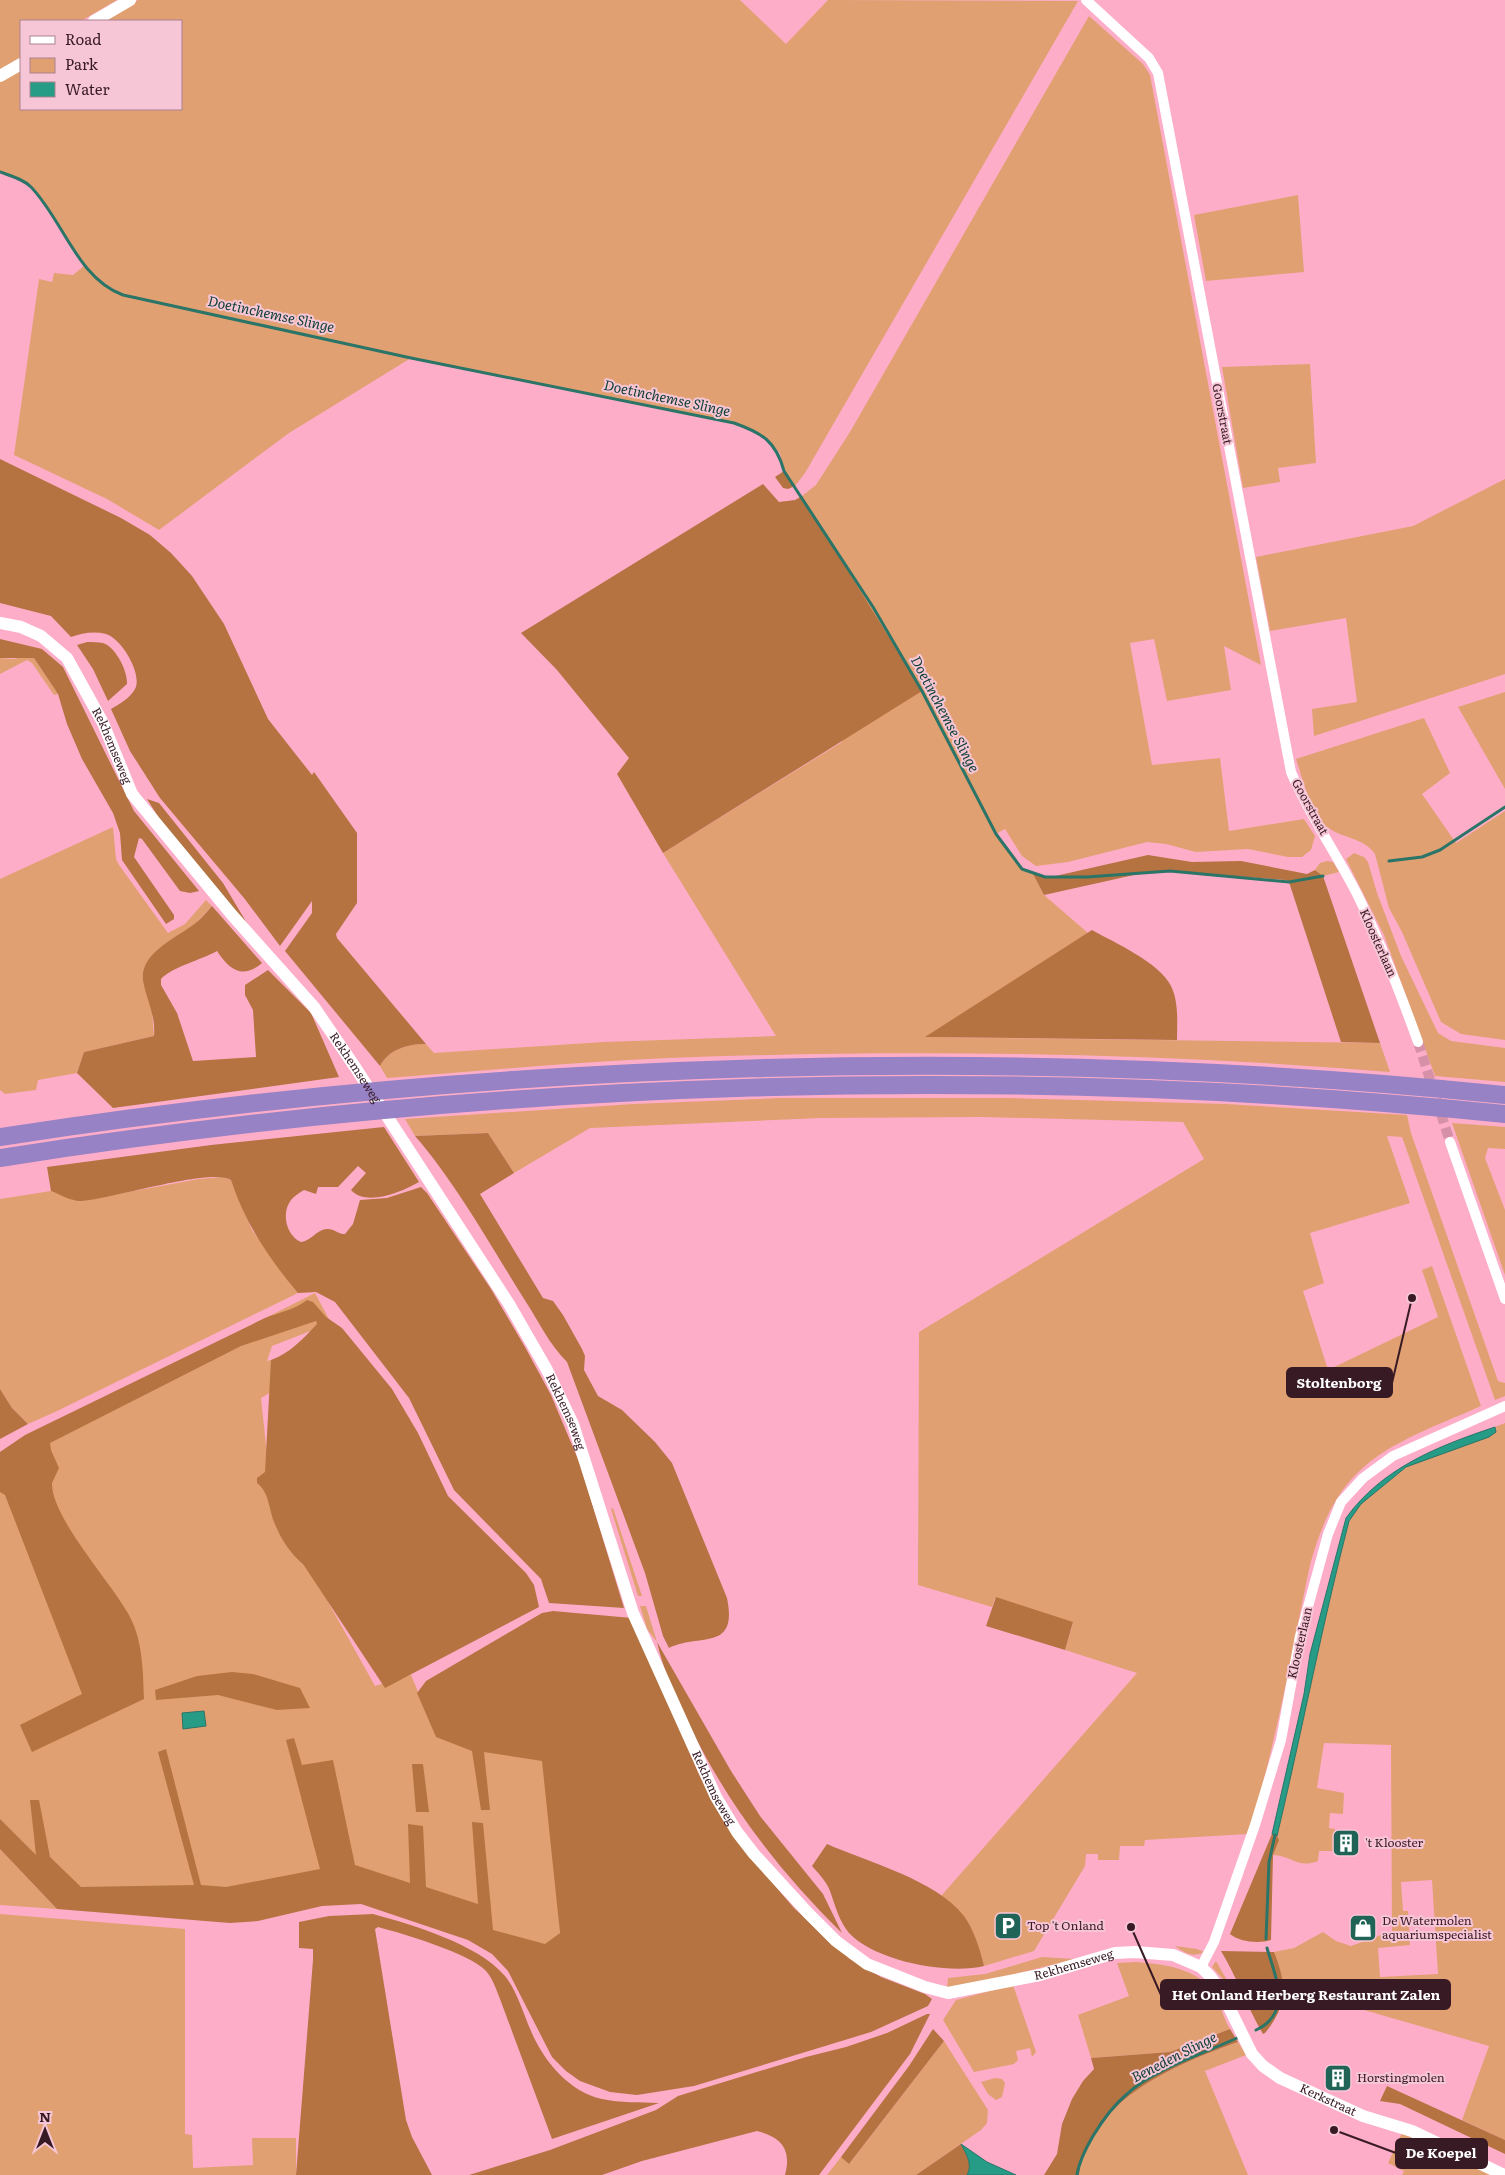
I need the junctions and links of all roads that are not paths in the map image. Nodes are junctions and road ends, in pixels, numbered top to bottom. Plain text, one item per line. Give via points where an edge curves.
1 (130, 0) edge
2 (1088, 1) edge
3 (96, 20) edge
4 (20, 65) edge
5 (0, 76) edge
6 (0, 623) edge
7 (1332, 847) joint
8 (1418, 1042) tunnel mouth
9 (1505, 1095) edge
10 (1505, 1114) edge
11 (0, 1137) edge
12 (1450, 1142) tunnel mouth
13 (0, 1158) edge
14 (1505, 1299) edge
15 (1505, 1406) edge
16 (1201, 1966) junction
17 (1504, 2175) edge

1 - 3 street
2 - 7 street, Goorstraat via 1149,58 1158,72 1291,772 1302,799
4 - 5 street
6 - 16 street, Rekhemseweg via 21,627 41,636 66,658 98,715 132,794 232,915 314,1007 509,1304 556,1388 583,1451 633,1613 716,1797 754,1854 836,1941 867,1964 925,1987 948,1992 1040,1976 1115,1953 1173,1955
7 - 8 street, Kloosterlaan via 1378,940
9 - 11 highway via 1412,1085 1208,1072 835,1067 518,1080 420,1088 196,1110
10 - 13 highway via 1208,1092 1009,1086 837,1086 414,1108 195,1130
12 - 14 street
15 - 16 street, Kloosterlaan via 1392,1456 1363,1478 1341,1502 1328,1534 1300,1636 1280,1740 1255,1825 1214,1942
16 - 17 street, Kerkstraat via 1221,1991 1252,2054 1280,2078 1363,2116 1412,2131

